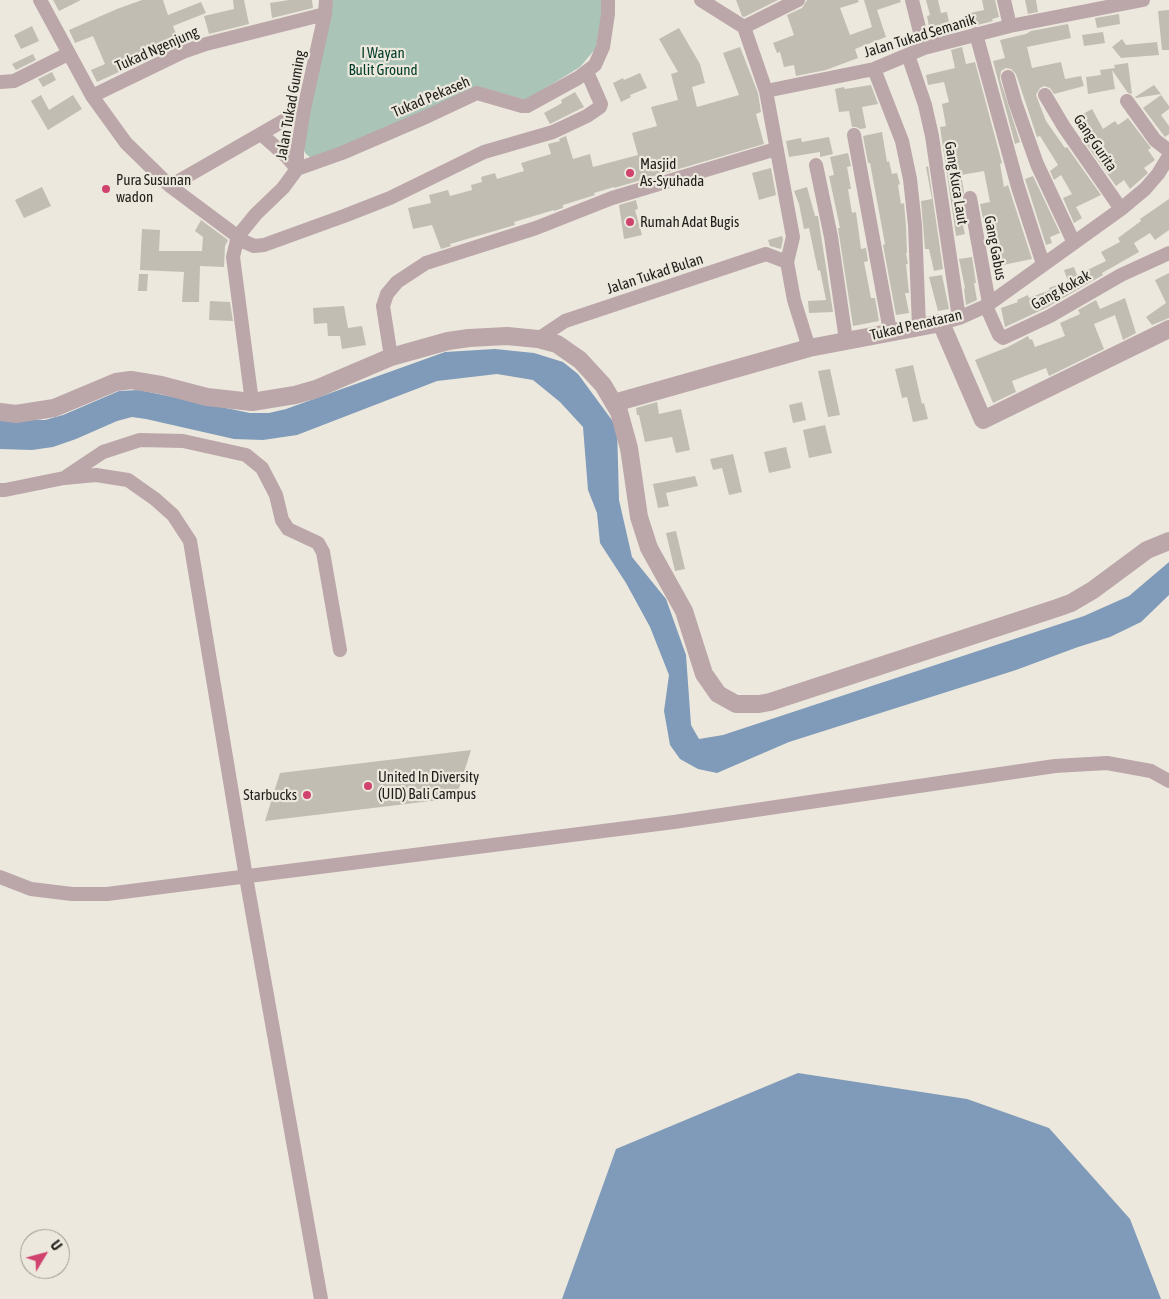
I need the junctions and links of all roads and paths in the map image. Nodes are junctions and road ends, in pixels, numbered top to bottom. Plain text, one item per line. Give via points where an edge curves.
1 (40, 0) edge
2 (608, 0) edge
3 (701, 0) edge
4 (798, 0) edge
5 (912, 0) edge
6 (1004, 0) edge
7 (1143, 0) edge
8 (326, 7) edge
9 (1010, 26) junction
10 (744, 27) junction
11 (976, 34) junction
12 (924, 48) junction
13 (68, 54) junction
14 (908, 55) junction
15 (874, 69) junction
16 (587, 72) junction
17 (1008, 77) dead end
18 (0, 82) edge
19 (766, 91) junction
20 (1045, 95) dead end
21 (92, 96) junction
22 (1126, 101) dead end
23 (304, 109) junction
24 (261, 134) junction
25 (854, 135) dead end
26 (776, 149) junction
27 (1169, 151) edge
28 (1169, 156) edge
29 (816, 165) dead end
30 (297, 169) junction
31 (170, 186) junction
32 (970, 198) dead end
33 (1121, 209) junction
34 (238, 236) junction
35 (1074, 242) junction
36 (1169, 253) edge
37 (786, 262) junction
38 (1043, 264) junction
39 (988, 305) junction
40 (959, 318) junction
41 (941, 323) junction
42 (919, 326) junction
43 (1169, 329) edge
44 (890, 331) junction
45 (538, 339) junction
46 (846, 340) junction
47 (809, 348) junction
48 (391, 356) junction
49 (252, 402) junction
50 (614, 403) junction
51 (0, 412) edge
52 (64, 478) junction
53 (0, 490) edge
54 (1169, 541) edge
55 (340, 650) dead end
56 (1169, 781) edge
57 (0, 877) edge
58 (246, 877) junction
59 (321, 1299) edge

1 - 13 street
2 - 16 street, Tukad Pekaseh via 603,47 599,58
3 - 10 street
4 - 10 street
5 - 12 street
6 - 9 street
7 - 9 street, Jalan Tukad Semanik
8 - 21 street, Tukad Ngenjung via 183,52
8 - 23 street, Jalan Tukad Guming
9 - 11 street, Jalan Tukad Semanik
10 - 19 street
11 - 12 street, Jalan Tukad Semanik
11 - 38 street
12 - 14 street, Jalan Tukad Semanik
13 - 18 street via 14,81
13 - 21 street
14 - 15 street, Jalan Tukad Semanik
14 - 40 street, Gang Kuca Laut via 932,136
15 - 19 street, Jalan Tukad Semanik
15 - 42 street via 902,141 910,179
16 - 30 street, Tukad Pekaseh via 527,106 477,93 350,150
16 - 34 street via 601,104 579,120 553,132 484,152 390,198 264,246 254,246
17 - 35 street via 1037,164
19 - 26 street
20 - 33 street, Gang Gurita
21 - 31 street via 126,143
22 - 27 street via 1155,140
23 - 24 street
23 - 30 street, Jalan Tukad Guming
24 - 30 street
24 - 31 street
25 - 44 street
26 - 37 street via 793,237
26 - 48 street via 612,198 536,228 426,264 397,282 382,306
28 - 33 street, Tukad Penataran via 1145,189
29 - 46 street via 831,237
30 - 34 street, Jalan Tukad Guming
31 - 34 street
32 - 39 street, Gang Gabus
33 - 35 street, Tukad Penataran
34 - 49 street, Jalan Tukad Guming via 233,258
35 - 38 street, Tukad Penataran
36 - 39 street, Gang Kokak via 1003,338
37 - 45 street, Jalan Tukad Bulan via 766,254 565,321
37 - 47 street
38 - 39 street, Tukad Penataran
39 - 40 street, Tukad Penataran
40 - 41 street, Tukad Penataran
41 - 42 street, Tukad Penataran
41 - 43 street via 983,420
42 - 44 street, Tukad Penataran
44 - 46 street, Tukad Penataran
45 - 48 street via 507,336 469,338
45 - 50 street via 558,344 580,360 603,385
46 - 47 street, Tukad Penataran
47 - 50 street, Tukad Penataran
48 - 49 street via 316,389
49 - 51 street via 208,397 131,380 116,382 54,408 16,414
50 - 54 street via 627,437 639,517 649,548 684,611 704,674 718,694 736,704 770,702 1071,603 1147,550
52 - 53 street
52 - 55 street via 102,452 140,440 183,441 246,455 262,468 288,529 318,543 323,552
52 - 58 street via 96,475 128,480 173,515 190,541
56 - 58 street via 1151,771 1107,763 1055,766 674,822
57 - 58 street via 31,889 107,894
58 - 59 street

